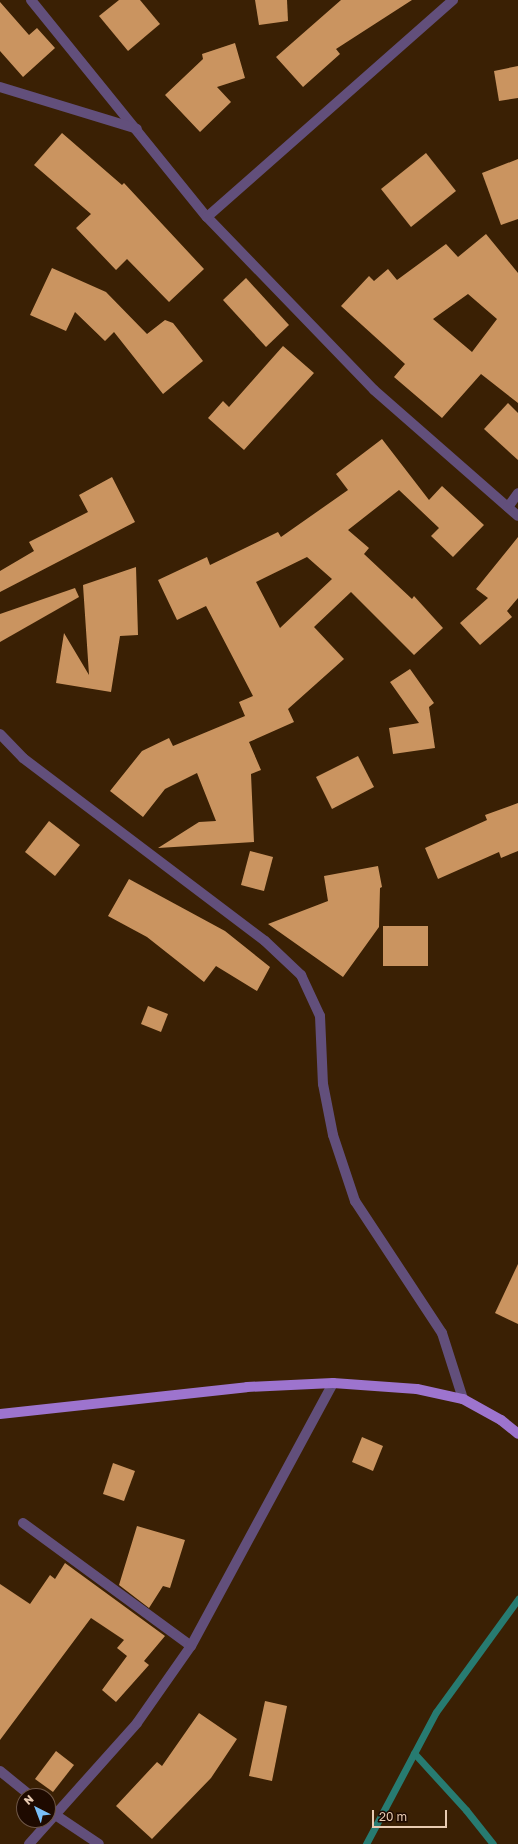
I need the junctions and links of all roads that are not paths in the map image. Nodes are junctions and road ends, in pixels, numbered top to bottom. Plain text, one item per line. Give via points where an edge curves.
1 (32, 0) edge
2 (453, 0) edge
3 (0, 87) edge
4 (137, 129) junction
5 (207, 217) junction
6 (518, 493) edge
7 (508, 508) junction
8 (518, 516) edge
9 (0, 734) edge
10 (333, 1383) junction
11 (463, 1399) junction
12 (0, 1414) edge
13 (518, 1434) edge
14 (23, 1523) dead end
15 (191, 1646) junction
16 (0, 1771) edge
17 (21, 1788) edge
18 (56, 1807) edge
19 (56, 1815) edge
20 (40, 1828) edge
21 (29, 1844) edge
22 (99, 1844) edge

1 - 4 street
2 - 5 street
3 - 4 street
4 - 5 street
5 - 7 street via 374,390
6 - 7 street
7 - 8 street
9 - 11 street via 23,758 265,941 301,975 320,1016 323,1084 333,1135 355,1201 442,1333
10 - 11 main road via 417,1389
10 - 12 main road via 247,1387
10 - 15 street
11 - 13 main road via 501,1420
14 - 15 street
15 - 18 street via 137,1723
16 - 17 street
19 - 22 street
20 - 21 street

